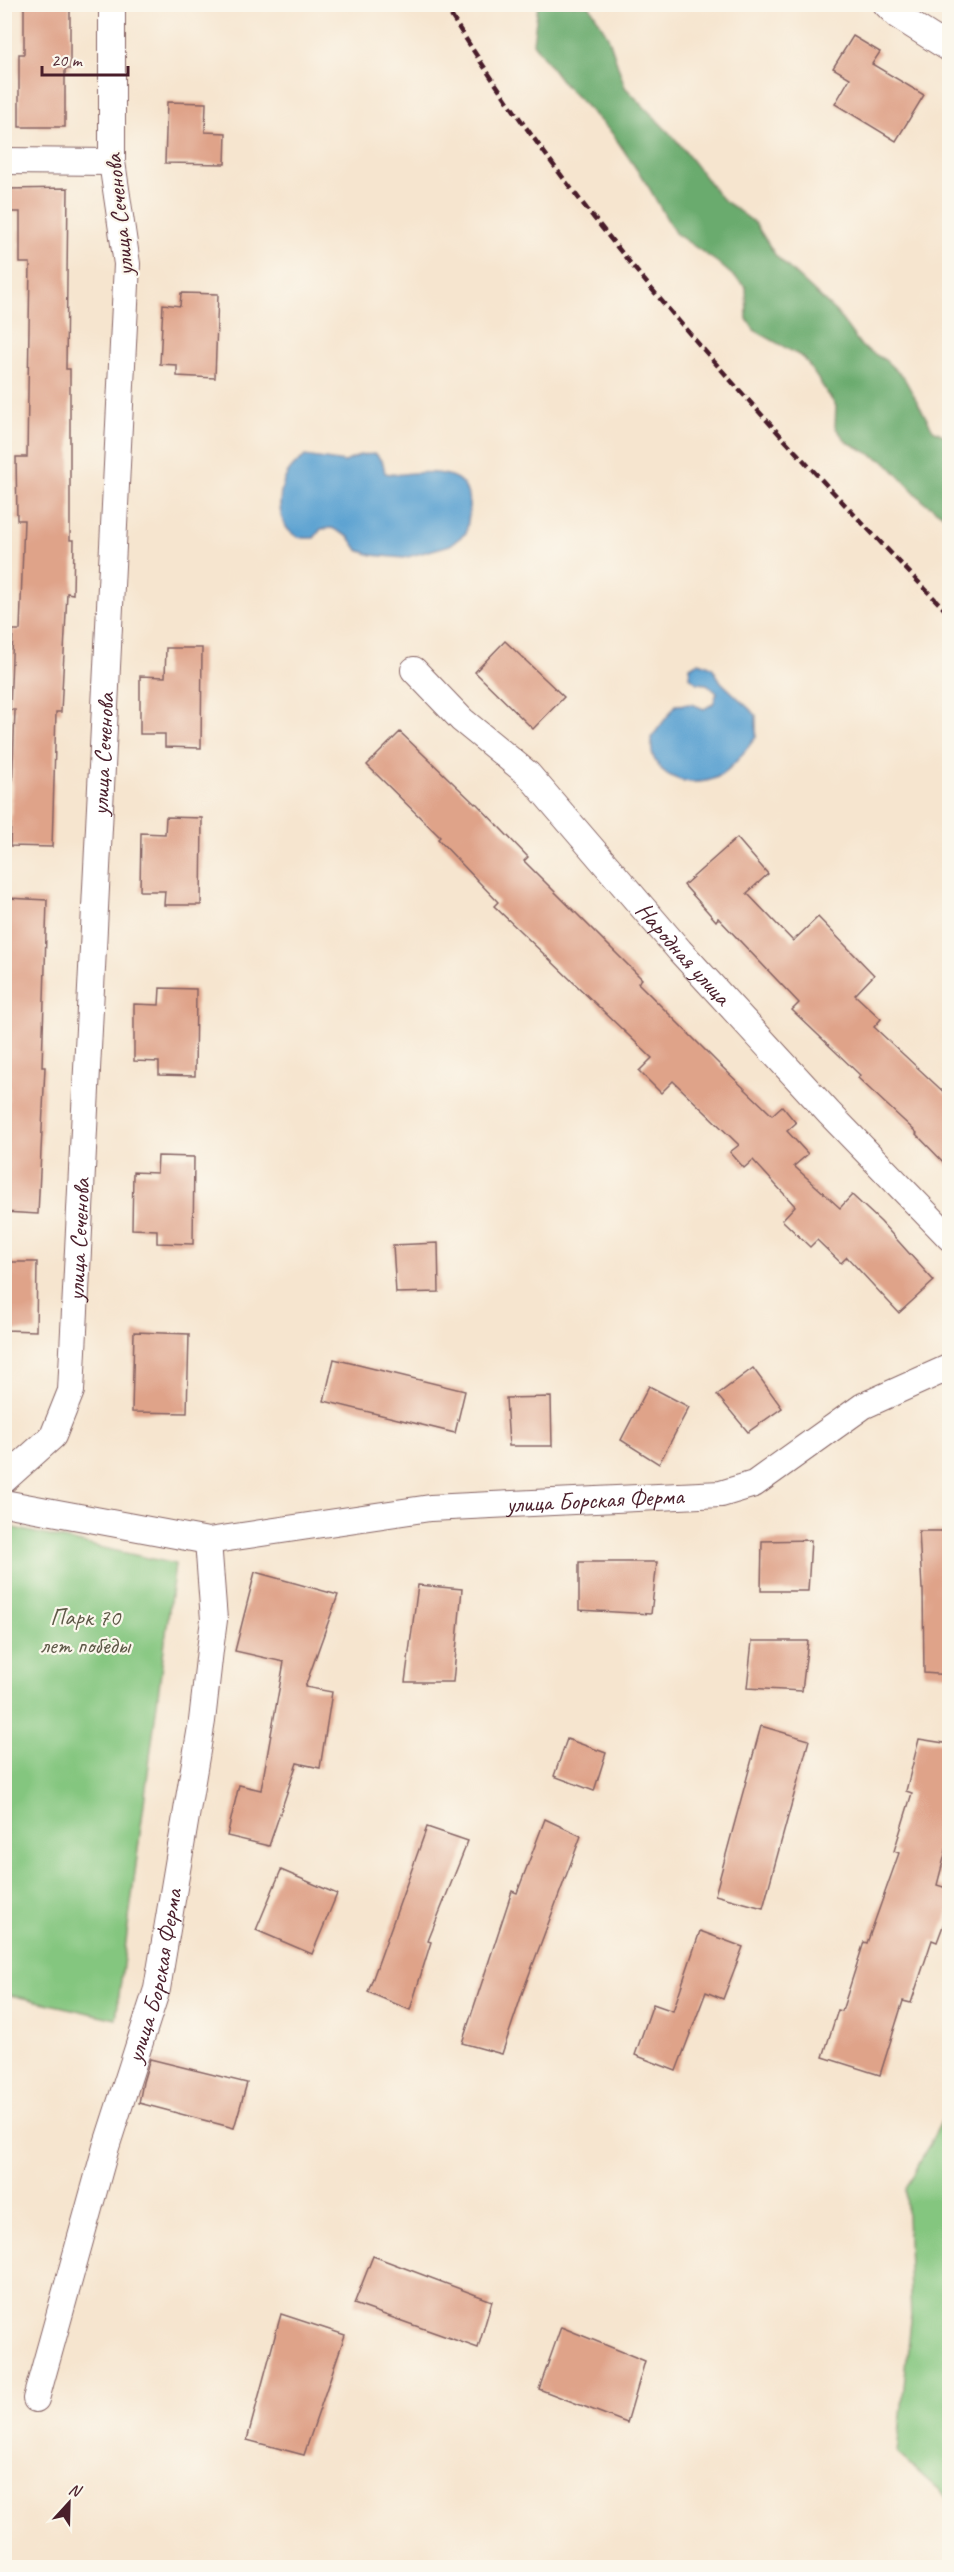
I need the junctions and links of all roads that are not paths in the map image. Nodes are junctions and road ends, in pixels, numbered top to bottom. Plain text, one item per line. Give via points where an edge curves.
1 (112, 4) edge
2 (886, 4) edge
3 (950, 50) edge
4 (4, 161) edge
5 (112, 162) junction
6 (414, 670) dead end
7 (950, 1238) edge
8 (950, 1367) edge
9 (4, 1480) edge
10 (4, 1503) edge
11 (208, 1541) junction
12 (36, 2399) dead end

1 - 5 street, улица Сеченова
2 - 3 street
4 - 5 street
5 - 9 street, улица Сеченова via 127,264 71,1391 53,1436
6 - 7 street, Народная улица via 462,720 528,774 680,951
8 - 11 street, улица Борская Ферма via 862,1406 754,1484 721,1494 430,1508
10 - 11 street, улица Борская Ферма
11 - 12 street, улица Борская Ферма via 214,1620 202,1721 157,1989 106,2147

